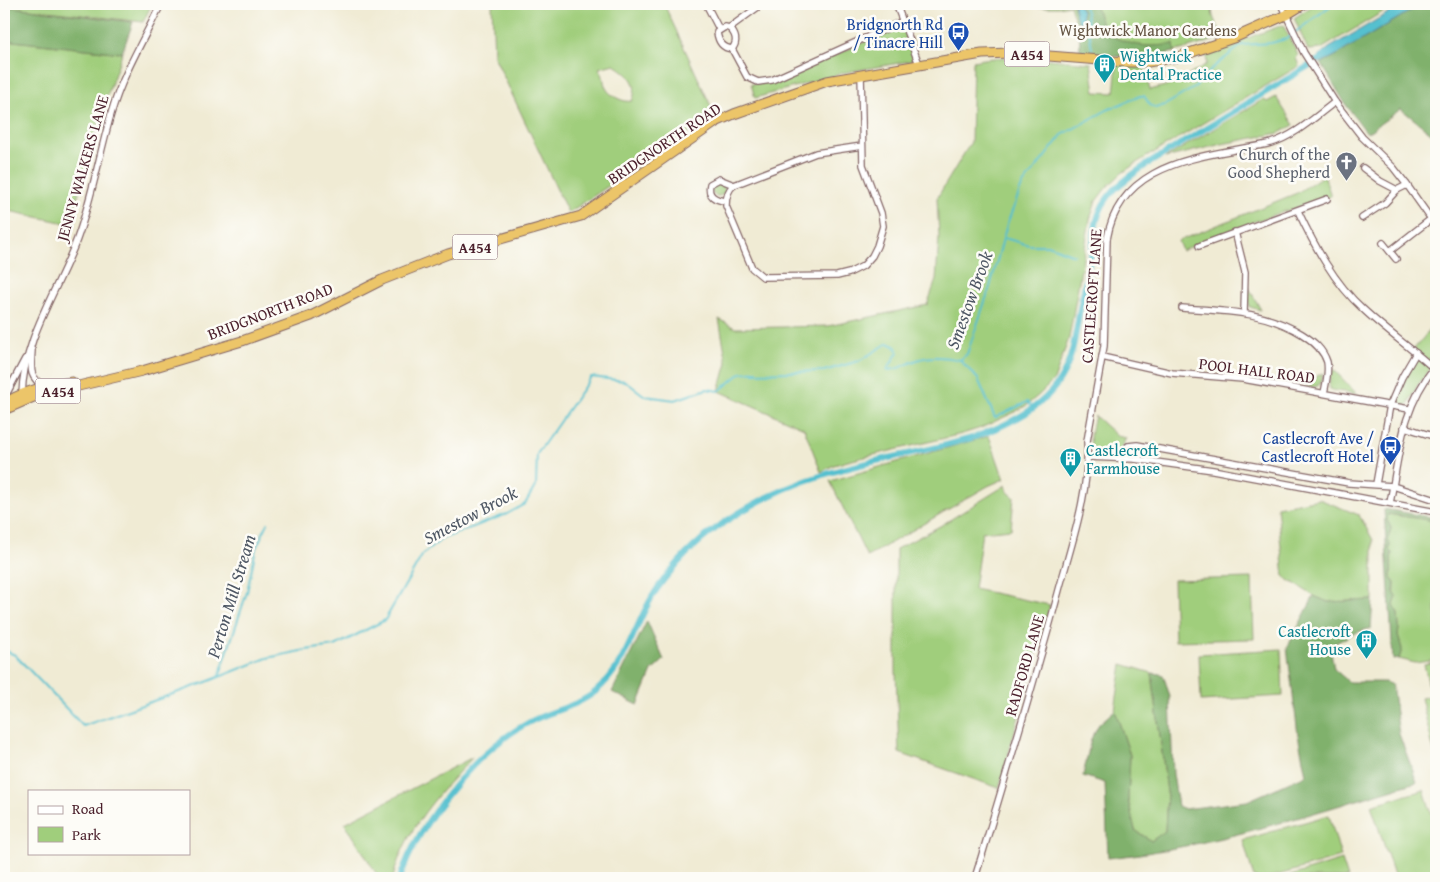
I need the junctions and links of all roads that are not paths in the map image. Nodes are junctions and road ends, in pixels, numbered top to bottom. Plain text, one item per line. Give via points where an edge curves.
1 (161, 4) edge
2 (706, 4) edge
3 (762, 4) edge
4 (896, 4) edge
5 (1281, 4) edge
6 (1304, 4) edge
7 (1286, 15) junction
8 (903, 20) junction
9 (729, 28) junction
10 (719, 29) junction
11 (732, 49) junction
12 (919, 64) junction
13 (861, 74) junction
14 (1335, 102) junction
15 (862, 146) junction
16 (1363, 168) dead end
17 (734, 185) junction
18 (1407, 185) junction
19 (1397, 190) junction
20 (1327, 199) dead end
21 (726, 201) junction
22 (1298, 211) junction
23 (1362, 218) dead end
24 (1432, 219) junction
25 (1436, 226) edge
26 (1236, 232) junction
27 (1383, 243) dead end
28 (1199, 246) dead end
29 (1390, 251) junction
30 (1396, 259) dead end
31 (1182, 308) dead end
32 (1244, 313) junction
33 (32, 340) junction
34 (1416, 353) junction
35 (27, 355) junction
36 (1102, 357) junction
37 (1435, 367) edge
38 (115, 377) junction
39 (46, 387) junction
40 (1324, 393) junction
41 (4, 396) edge
42 (23, 397) junction
43 (4, 404) edge
44 (1390, 405) junction
45 (1409, 409) junction
46 (4, 410) edge
47 (1404, 427) junction
48 (1436, 437) edge
49 (1088, 457) junction
50 (1126, 458) junction
51 (1376, 484) junction
52 (1393, 486) junction
53 (1436, 500) edge
54 (1390, 502) junction
55 (1436, 512) edge
56 (975, 878) edge

1 - 33 street, JENNY WALKERS LANE via 122,82 111,113 88,210
2 - 10 street
3 - 9 street
4 - 8 street
5 - 7 street
6 - 7 highway, BRIDGNORTH ROAD / A454
7 - 12 highway, BRIDGNORTH ROAD / A454 via 1189,54 1161,60 1125,62 995,53
7 - 14 street via 1304,53
8 - 11 street via 772,80 758,82 746,77
8 - 12 street
9 - 10 street
9 - 11 street via 736,40
10 - 11 street via 719,41
12 - 13 highway, BRIDGNORTH ROAD / A454
13 - 15 street
13 - 38 highway, BRIDGNORTH ROAD / A454 via 827,81 716,122 581,216 448,254 382,280 292,323 142,372
14 - 18 street via 1362,137
14 - 36 street, CASTLECROFT LANE via 1282,139 1170,166 1132,189 1117,207 1109,227
15 - 17 street via 816,153
15 - 21 street via 864,171 883,226 872,256 863,266 849,273 763,277 752,268
16 - 19 street
17 - 21 street via 729,189
17 - 21 street via 719,180 710,184 711,195
18 - 19 street
18 - 24 street
19 - 23 street via 1385,203
20 - 22 street
22 - 26 street
22 - 34 street via 1309,235 1348,293 1362,309
24 - 25 street
24 - 29 street
26 - 28 street
26 - 32 street via 1245,272
27 - 29 street
29 - 30 street
31 - 32 street
32 - 40 street via 1274,320 1310,339 1324,354 1327,368
33 - 35 street, JENNY WALKERS LANE
33 - 39 street, JENNY WALKERS LANE via 32,376
34 - 37 street
34 - 44 street
35 - 41 street, JENNY WALKERS LANE
35 - 42 street, JENNY WALKERS LANE
36 - 40 street, POOL HALL ROAD via 1172,373 1243,379
36 - 49 street, CASTLECROFT LANE via 1087,442
37 - 45 street
38 - 39 highway, BRIDGNORTH ROAD / A454
38 - 42 highway, BRIDGNORTH ROAD / A454
39 - 42 highway, BRIDGNORTH ROAD / A454
40 - 44 street, POOL HALL ROAD
42 - 43 highway, BRIDGNORTH ROAD / A454
42 - 46 highway, BRIDGNORTH ROAD / A454
44 - 45 street, POOL HALL ROAD
44 - 51 street
45 - 47 street
47 - 48 street
47 - 52 street
49 - 50 street
49 - 56 street, RADFORD LANE via 1080,509 1034,684
50 - 51 street via 1128,446 1137,444 1349,483
50 - 54 street
51 - 52 street
52 - 53 street
52 - 54 street
54 - 55 street

